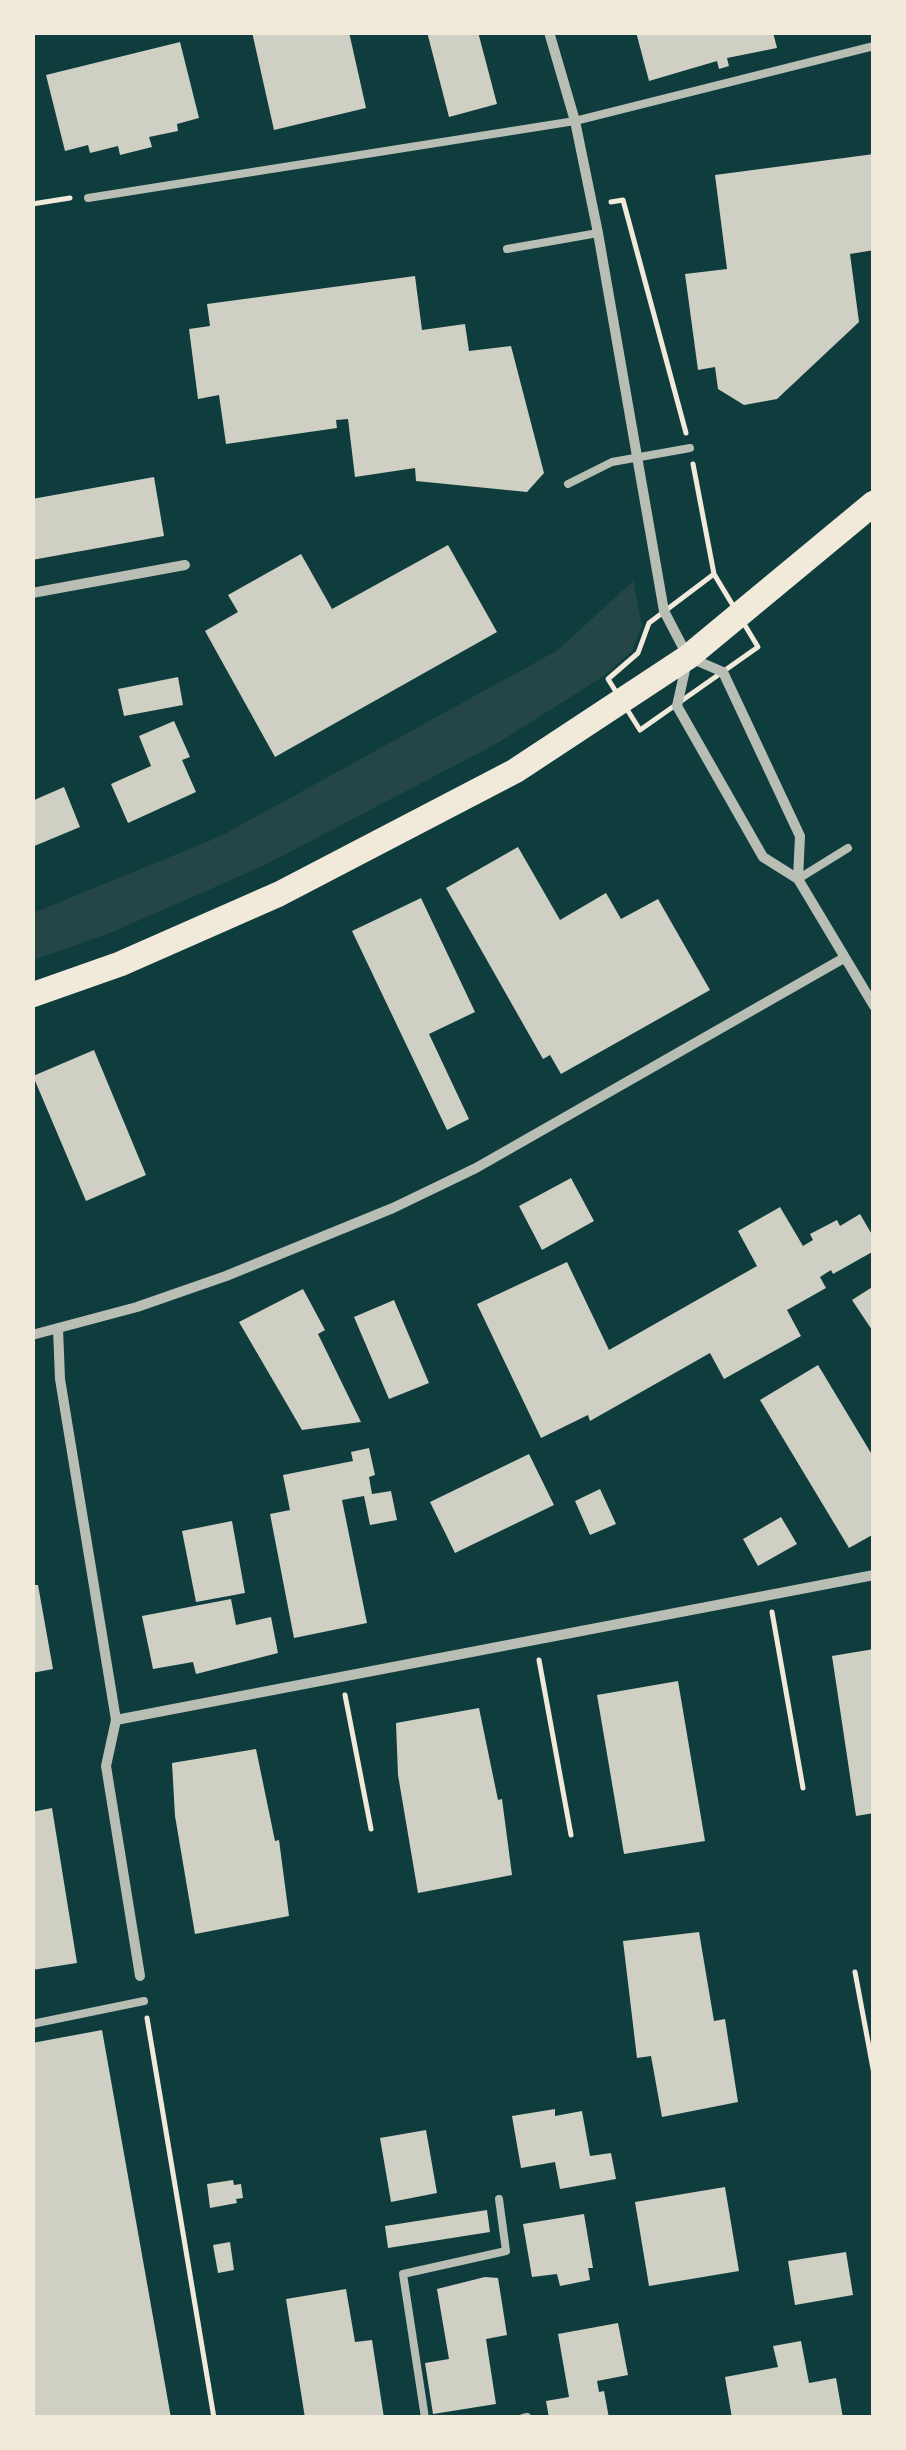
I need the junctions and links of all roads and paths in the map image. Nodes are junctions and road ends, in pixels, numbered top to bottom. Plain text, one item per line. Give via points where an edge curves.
1 (549, 32) edge
2 (874, 46) edge
3 (575, 121) junction
4 (88, 198) joint
5 (32, 204) edge
6 (592, 206) junction
7 (598, 232) junction
8 (508, 249) dead end
9 (690, 448) junction
10 (637, 457) junction
11 (568, 484) dead end
12 (874, 503) edge
13 (185, 565) dead end
14 (714, 574) dead end
15 (32, 593) edge
16 (688, 657) junction
17 (848, 848) dead end
18 (798, 879) junction
19 (844, 958) junction
20 (32, 995) edge
21 (874, 1006) edge
22 (58, 1328) junction
23 (32, 1335) edge
24 (874, 1575) edge
25 (769, 1594) junction
26 (535, 1639) junction
27 (341, 1677) junction
28 (116, 1720) junction
29 (803, 1788) dead end
30 (371, 1829) dead end
31 (571, 1834) dead end
32 (855, 1972) dead end
33 (140, 1976) dead end
34 (144, 2000) joint
35 (32, 2024) edge
36 (874, 2074) edge
37 (499, 2199) dead end
38 (214, 2418) edge
39 (424, 2418) edge

1 - 3 street
2 - 3 lane
3 - 4 lane
3 - 6 street
4 - 5 path
6 - 7 street
6 - 9 path via 623,200
7 - 8 lane
7 - 10 street
9 - 10 lane
9 - 14 path
10 - 11 lane
10 - 16 street via 664,612
12 - 16 main road
13 - 15 street
16 - 18 street via 723,672 800,836
16 - 18 street via 677,706 763,857
16 - 20 main road via 515,770 279,894
17 - 18 lane
18 - 19 street
19 - 21 street
19 - 22 street via 410,1200 226,1276
22 - 23 street
22 - 28 street via 60,1379
24 - 25 street
25 - 26 street
25 - 29 path
26 - 27 street
26 - 31 path
27 - 28 street
27 - 30 path
28 - 33 street via 106,1766
32 - 36 path
34 - 35 lane
34 - 38 path
37 - 39 lane via 506,2251 403,2274

